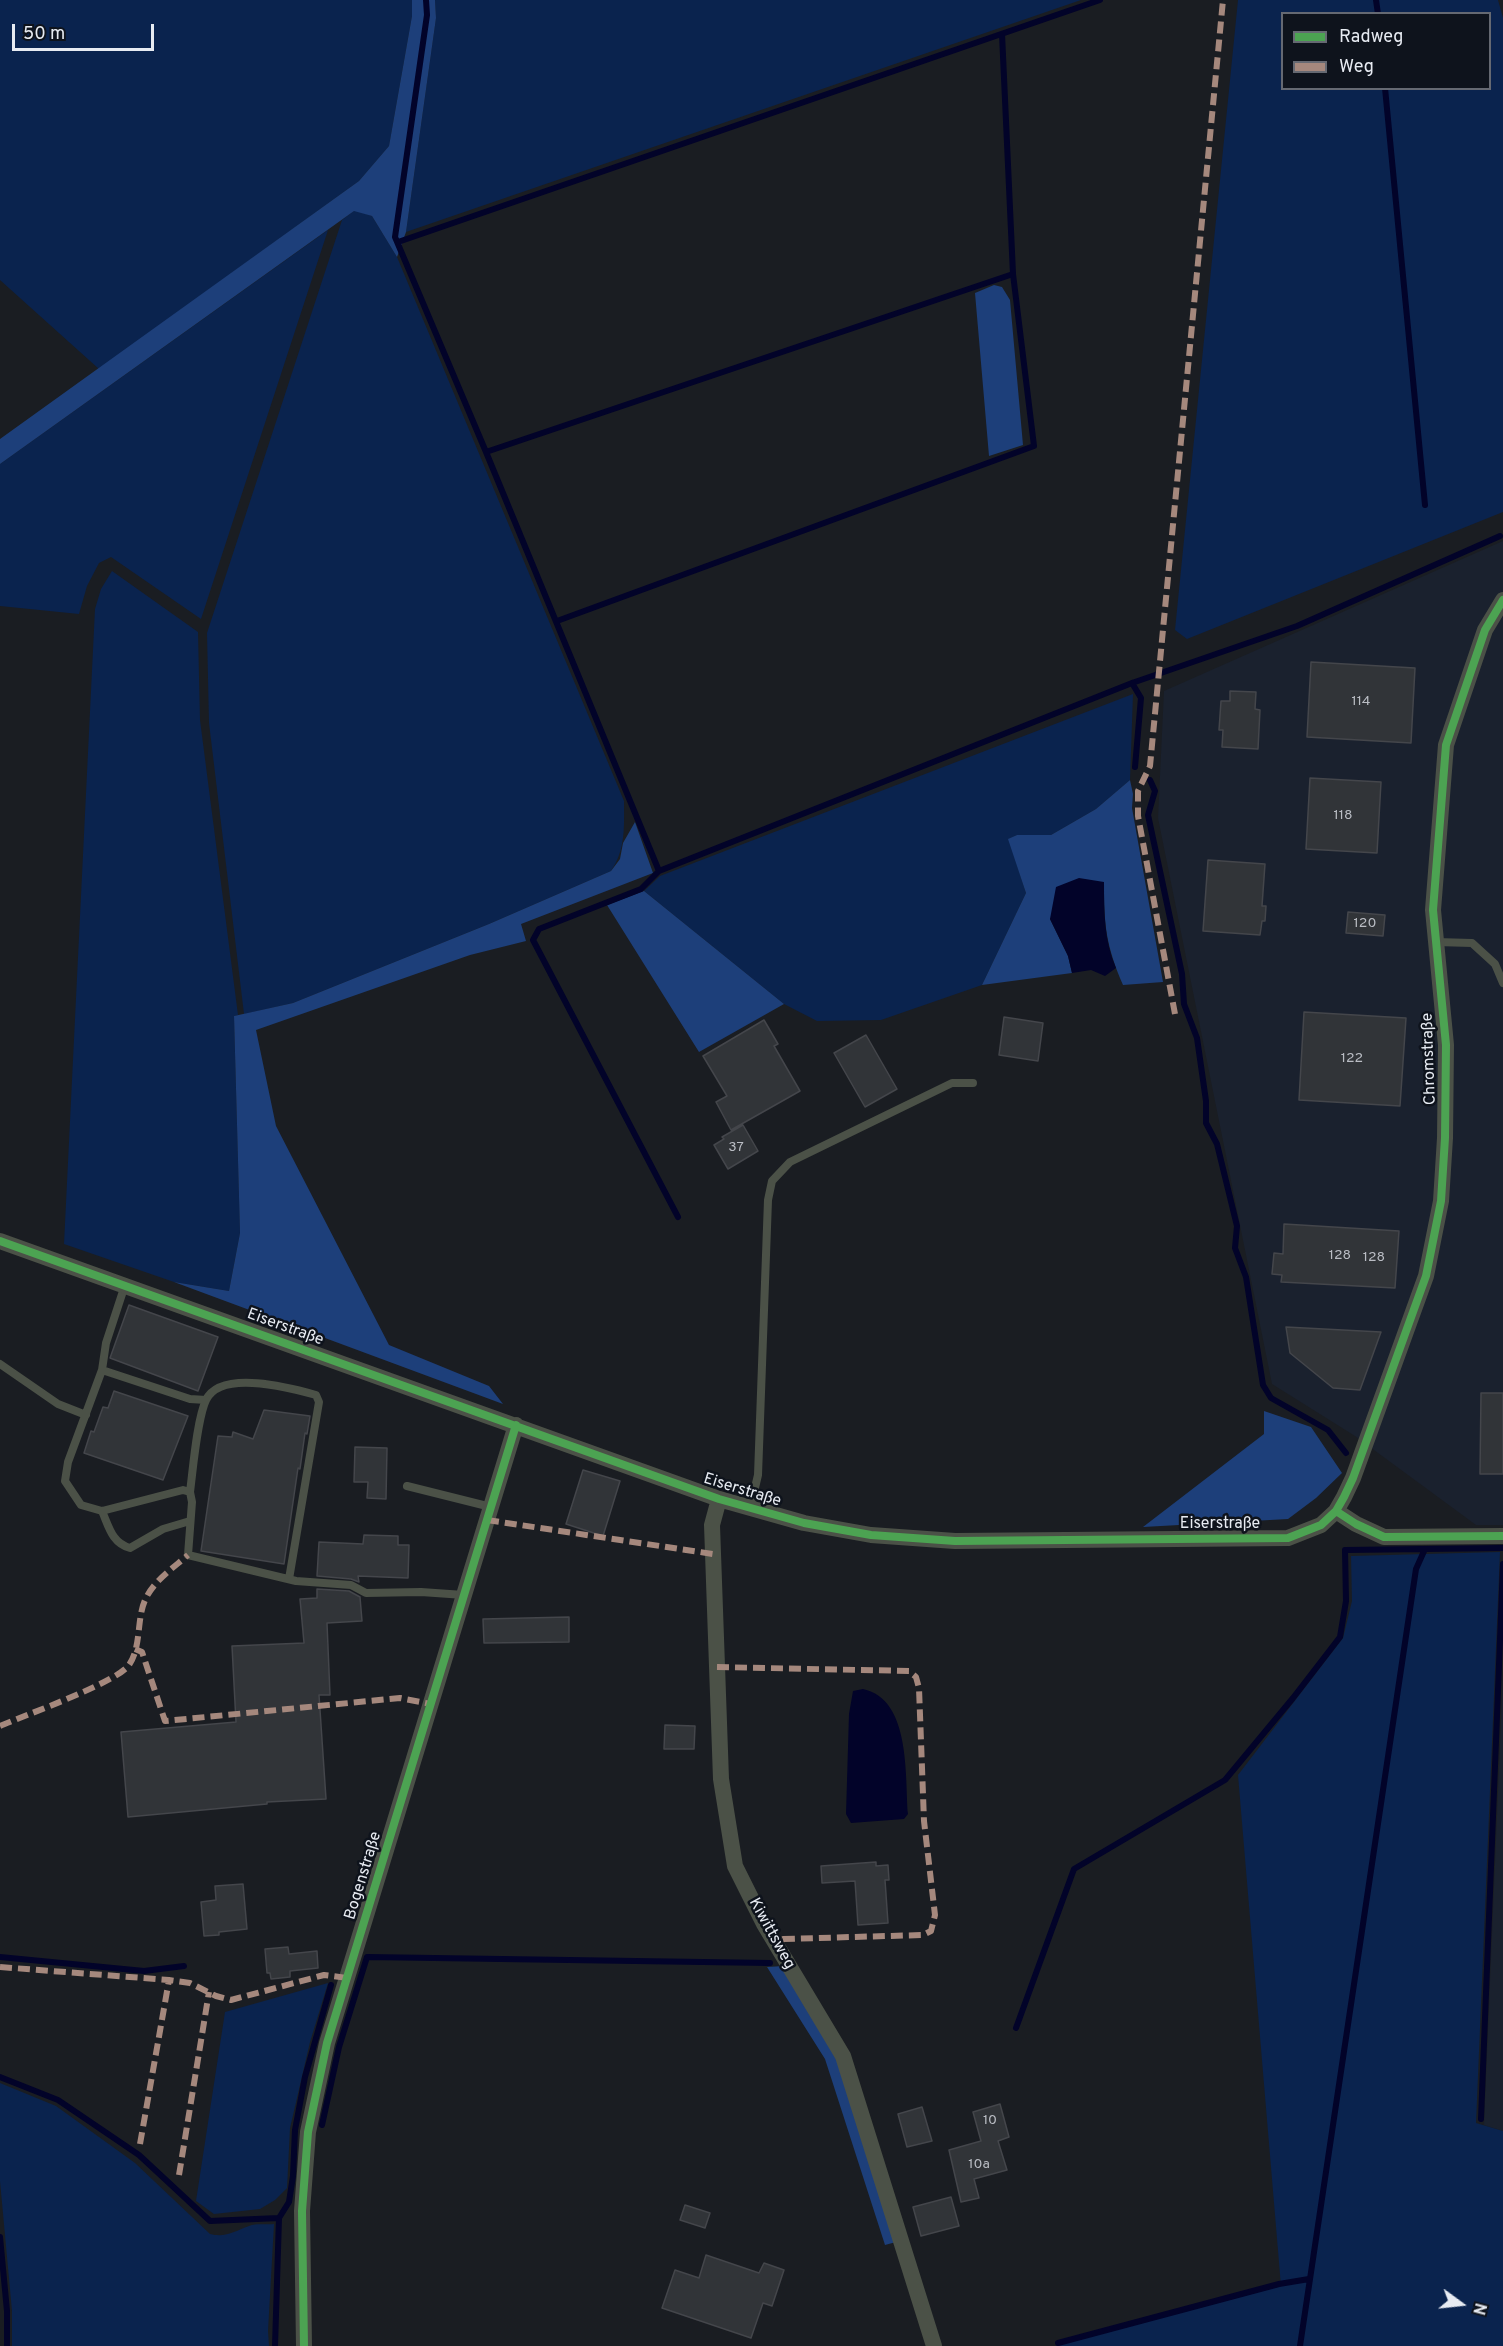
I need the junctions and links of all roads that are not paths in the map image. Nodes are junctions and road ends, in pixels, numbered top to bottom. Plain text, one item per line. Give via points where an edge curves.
1 (1503, 600) edge
2 (1436, 942) junction
3 (1499, 962) edge
4 (1503, 983) edge
5 (973, 1083) dead end
6 (0, 1241) edge
7 (125, 1285) junction
8 (0, 1364) edge
9 (102, 1370) junction
10 (206, 1400) junction
11 (86, 1414) junction
12 (516, 1425) junction
13 (407, 1486) dead end
14 (190, 1492) junction
15 (719, 1499) junction
16 (490, 1507) junction
17 (750, 1509) junction
18 (102, 1511) junction
19 (1336, 1511) junction
20 (190, 1521) junction
21 (1503, 1536) edge
22 (289, 1579) junction
23 (464, 1595) junction
24 (304, 2346) edge
25 (934, 2346) edge

1 - 2 street, Chromstraße via 1485,630 1446,745 1433,909
2 - 3 lane via 1472,943
2 - 19 street, Chromstraße via 1446,1045 1441,1201 1426,1276 1412,1318 1353,1478
3 - 4 lane
5 - 17 lane via 951,1083 790,1162 772,1181 768,1200 758,1475
6 - 7 street, Eiserstraße
7 - 9 lane via 106,1343
7 - 12 street, Eiserstraße
8 - 11 lane via 58,1404
9 - 10 lane via 190,1399
9 - 11 lane
10 - 14 lane
10 - 22 lane via 225,1384 245,1382 316,1395 320,1402
11 - 18 lane via 65,1481 81,1505
12 - 15 street, Eiserstraße
12 - 16 street, Bogenstraße
13 - 16 lane
14 - 18 lane via 183,1490
14 - 20 lane
15 - 17 street, Eiserstraße
15 - 25 street, Kiwittsweg via 712,1525 721,1779 735,1866 764,1924 843,2056
16 - 23 street, Bogenstraße
17 - 19 street, Eiserstraße via 871,1535 955,1541 1288,1538 1320,1525
18 - 20 lane via 113,1538 130,1548 163,1529
19 - 21 street via 1384,1537
20 - 22 lane via 188,1555
22 - 23 lane via 351,1585 366,1593
23 - 24 street, Bogenstraße via 327,2043 308,2132 302,2211

